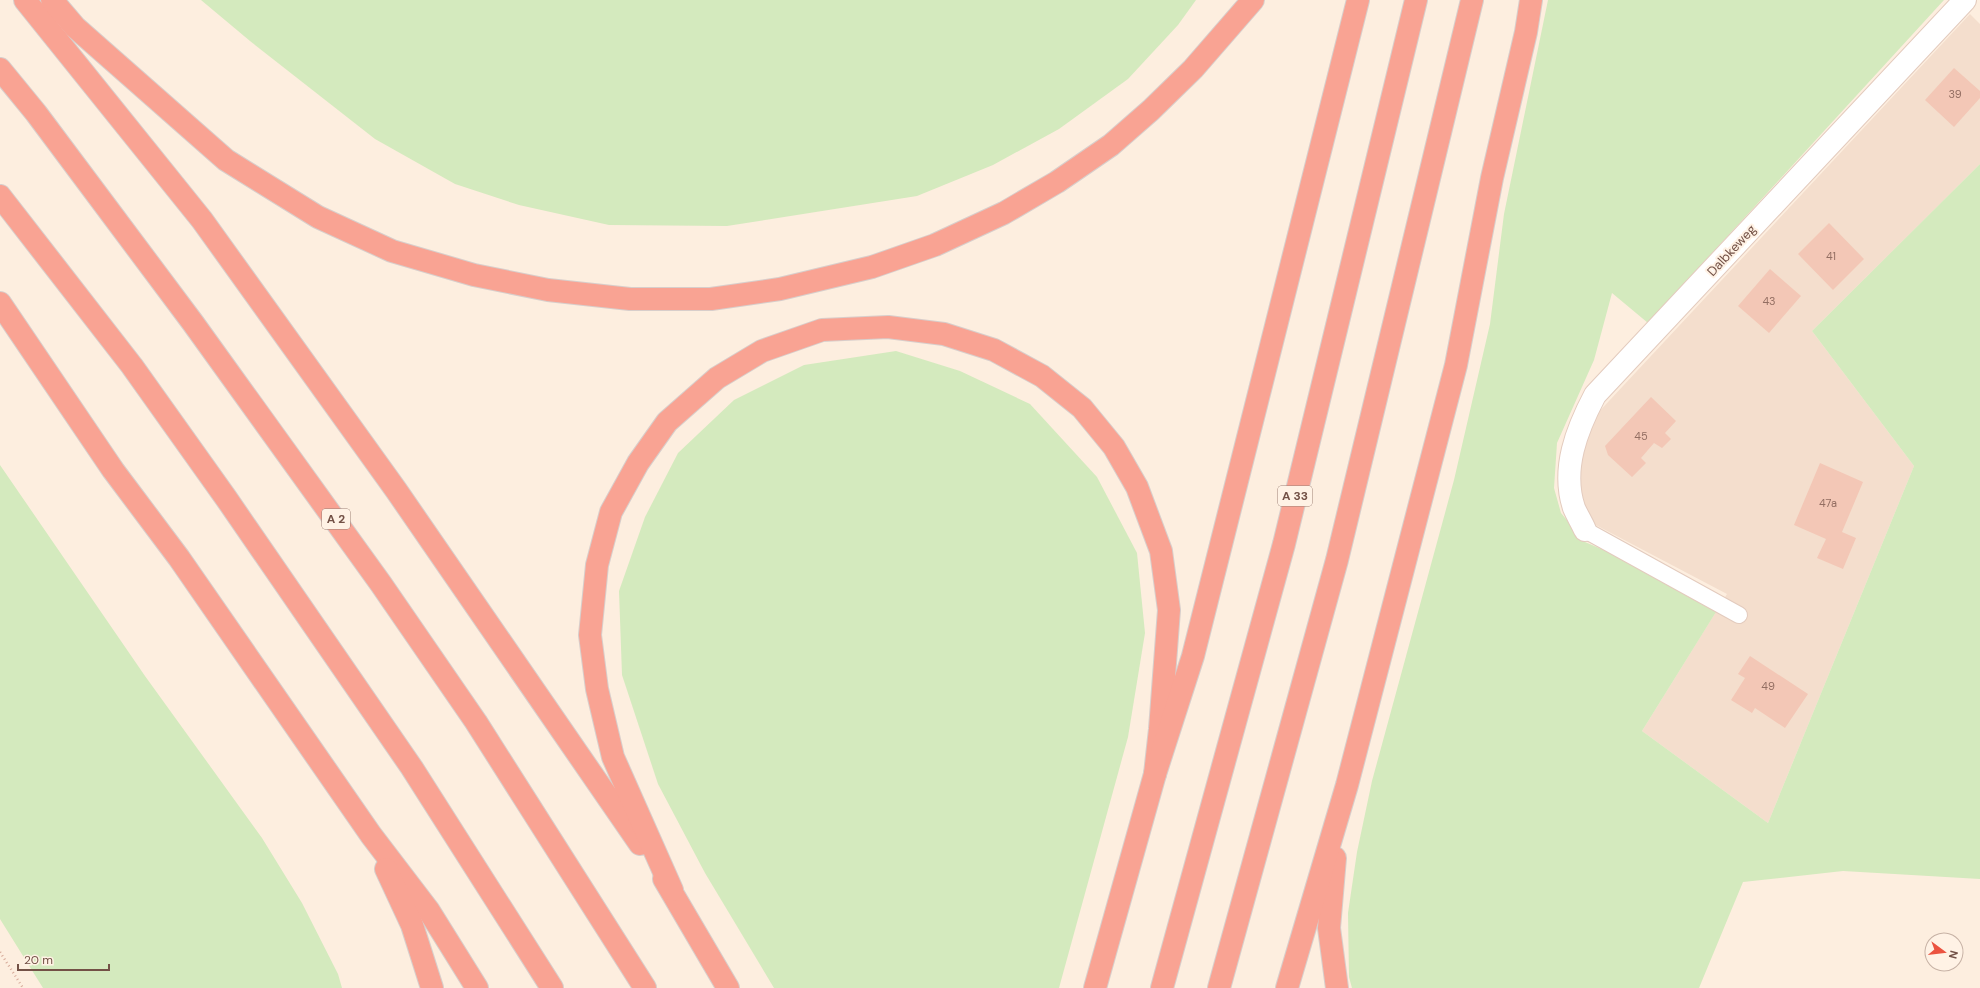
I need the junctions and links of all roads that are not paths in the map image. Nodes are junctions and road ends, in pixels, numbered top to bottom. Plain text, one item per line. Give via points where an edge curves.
1 (25, 0) edge
2 (52, 0) edge
3 (1253, 0) edge
4 (1358, 0) edge
5 (1416, 0) edge
6 (1472, 0) edge
7 (1531, 0) edge
8 (1965, 0) edge
9 (1971, 0) edge
10 (1980, 10) edge
11 (0, 69) edge
12 (0, 196) edge
13 (0, 303) edge
14 (1585, 530) joint
15 (1739, 615) dead end
16 (1155, 774) junction
17 (1347, 785) junction
18 (370, 835) junction
19 (672, 890) junction
20 (432, 988) edge
21 (477, 988) edge
22 (552, 988) edge
23 (645, 988) edge
24 (728, 988) edge
25 (1095, 988) edge
26 (1162, 988) edge
27 (1219, 988) edge
28 (1287, 988) edge
29 (1337, 988) edge

1 - 19 highway via 202,220 396,490
2 - 3 highway via 76,27 226,160 318,217 392,251 474,275 548,290 630,299 711,299 780,289 872,267 935,245 1004,212 1057,182 1111,145 1193,69
4 - 16 highway via 1193,656
5 - 26 highway, A 33 via 1284,544
6 - 27 highway via 1337,560
7 - 17 highway via 1492,178 1456,365
8 - 14 street, Dalbkeweg via 1595,395 1583,418 1570,460 1569,487 1574,508
9 - 10 street
11 - 23 highway, A 2 via 36,113 193,323 382,584 476,722
12 - 22 highway via 132,366 226,498 412,768
13 - 18 highway via 113,470 179,558
14 - 15 lane
16 - 19 highway via 1169,610 1161,551 1137,487 1114,447 1082,408 1042,376 994,350 944,334 888,327 822,330 762,352 717,378 667,422 638,463 611,512 597,565 590,635 597,690 614,756
16 - 25 highway
17 - 28 highway
17 - 29 highway via 1335,860 1329,928
18 - 20 highway via 412,926
18 - 21 highway via 429,911
19 - 24 highway

